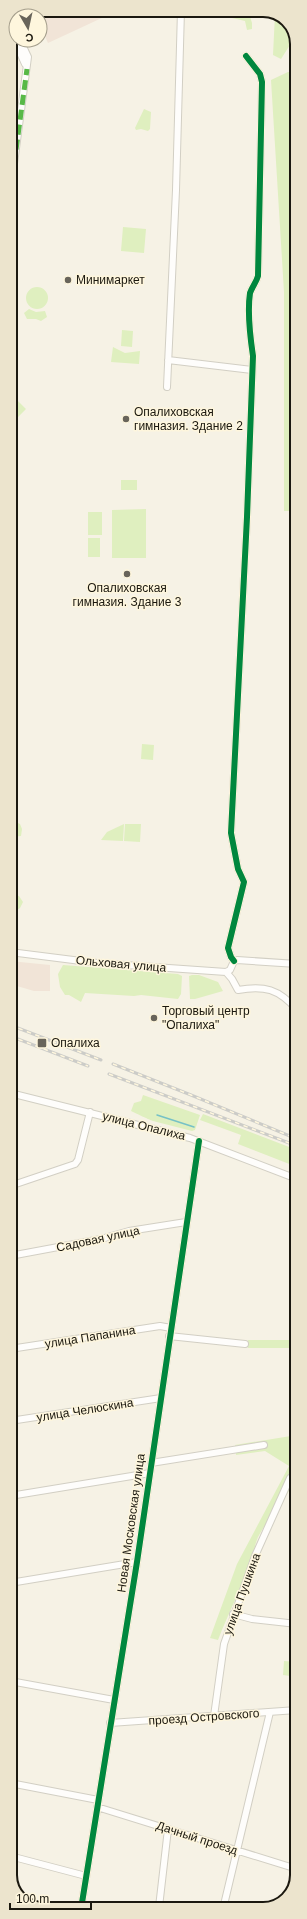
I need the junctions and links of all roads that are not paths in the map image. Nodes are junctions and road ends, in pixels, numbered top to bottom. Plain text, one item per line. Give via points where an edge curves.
1 (181, 17) edge
2 (18, 48) edge
3 (24, 48) edge
4 (246, 56) dead end
5 (27, 69) junction
6 (17, 143) edge
7 (168, 360) junction
8 (252, 370) junction
9 (166, 387) dead end
10 (17, 953) edge
11 (234, 961) junction
12 (290, 963) edge
13 (228, 970) junction
14 (290, 1002) edge
15 (17, 1095) edge
16 (90, 1112) junction
17 (199, 1141) junction
18 (290, 1176) edge
19 (17, 1184) edge
20 (186, 1222) junction
21 (17, 1255) edge
22 (171, 1328) junction
23 (169, 1336) junction
24 (245, 1344) dead end
25 (17, 1348) edge
26 (161, 1398) junction
27 (17, 1420) edge
28 (264, 1445) dead end
29 (151, 1463) junction
30 (150, 1473) junction
31 (290, 1478) dead end
32 (17, 1495) edge
33 (137, 1562) junction
34 (17, 1582) edge
35 (233, 1614) junction
36 (290, 1623) edge
37 (17, 1682) edge
38 (114, 1700) junction
39 (290, 1711) edge
40 (270, 1712) junction
41 (214, 1716) junction
42 (110, 1723) junction
43 (17, 1784) edge
44 (98, 1800) junction
45 (97, 1807) junction
46 (168, 1829) junction
47 (236, 1851) junction
48 (17, 1858) edge
49 (290, 1867) edge
50 (86, 1876) junction
51 (82, 1902) edge
52 (161, 1902) edge
53 (225, 1902) edge

1 - 7 street
2 - 5 street
3 - 5 street via 28,57
4 - 8 street via 260,74 262,82 258,276 250,292
5 - 6 street
7 - 8 street
7 - 9 street
8 - 11 street via 248,517 231,833 238,869 244,882 228,948
10 - 13 street, Ольховая улица via 98,963
11 - 12 street via 242,959
11 - 13 street
13 - 14 street via 238,990 251,988 278,992
15 - 16 street, улица Опалиха
16 - 17 street, улица Опалиха
16 - 19 street via 75,1164
17 - 18 street, улица Опалиха
17 - 20 street, Новая Московская улица
20 - 21 street, Садовая улица
20 - 22 street, Новая Московская улица
22 - 23 street, Новая Московская улица
22 - 25 street, улица Папанина via 160,1326
23 - 24 street
23 - 26 street, Новая Московская улица
26 - 27 street, улица Челюскина
26 - 29 street, Новая Московская улица
28 - 29 street
29 - 30 street, Новая Московская улица
30 - 32 street
30 - 33 street, Новая Московская улица
31 - 35 street, улица Пушкина via 255,1556
33 - 34 street
33 - 38 street, Новая Московская улица
35 - 36 street
35 - 41 street, улица Пушкина via 224,1644
37 - 38 street
38 - 42 street, Новая Московская улица
39 - 40 street, проезд Островского
40 - 41 street, проезд Островского
40 - 47 street
41 - 42 street, проезд Островского
42 - 44 street, Новая Московская улица
43 - 44 street
44 - 45 street, Новая Московская улица
45 - 46 street, Дачный проезд
45 - 50 street, Новая Московская улица
46 - 47 street, Дачный проезд
46 - 52 street
47 - 49 street, Дачный проезд
47 - 53 street
48 - 50 street
50 - 51 street, Новая Московская улица

